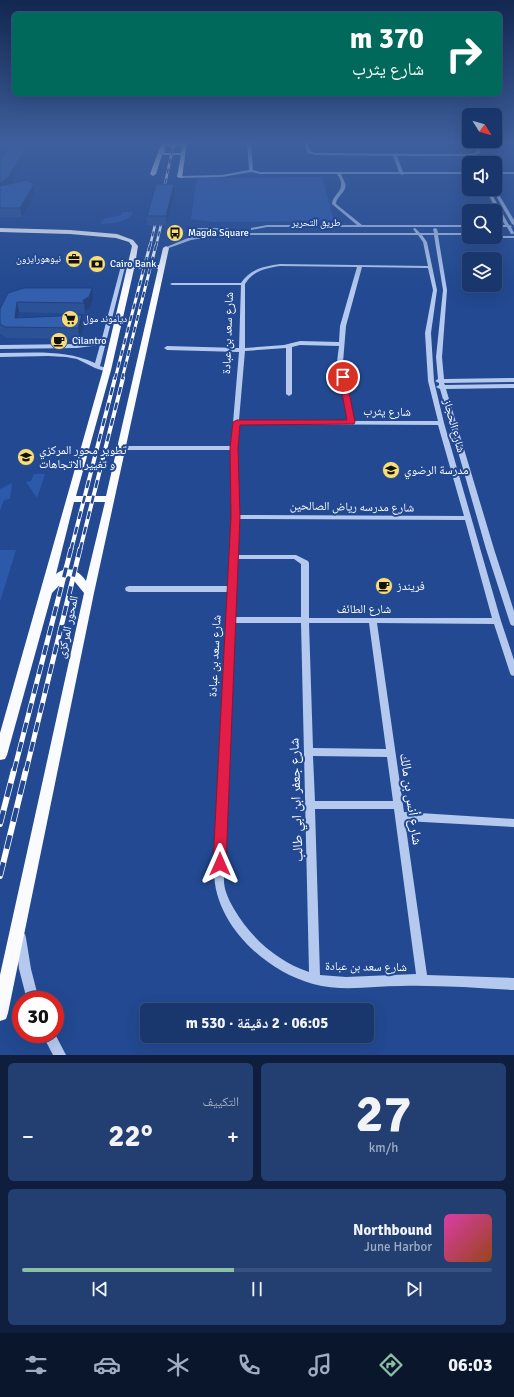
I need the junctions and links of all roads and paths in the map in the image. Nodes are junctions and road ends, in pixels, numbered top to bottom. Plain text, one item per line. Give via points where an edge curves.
1 (341, 191) edge
2 (491, 196) edge
3 (498, 196) edge
4 (360, 225) junction
5 (514, 225) edge
6 (462, 226) edge
7 (502, 228) edge
8 (252, 229) junction
9 (0, 230) edge
10 (502, 230) edge
11 (512, 231) edge
12 (417, 232) junction
13 (435, 232) junction
14 (462, 233) edge
15 (502, 233) edge
16 (502, 235) edge
17 (197, 237) junction
18 (166, 248) joint
19 (124, 263) dead end
20 (360, 266) junction
21 (132, 267) junction
22 (161, 267) junction
23 (431, 267) junction
24 (172, 284) dead end
25 (243, 284) junction
26 (103, 343) junction
27 (341, 344) junction
28 (289, 346) junction
29 (0, 347) edge
30 (167, 348) dead end
31 (242, 350) junction
32 (0, 355) edge
33 (102, 369) junction
34 (514, 380) edge
35 (432, 384) junction
36 (442, 384) junction
37 (514, 386) edge
38 (289, 394) dead end
39 (237, 422) junction
40 (351, 422) junction
41 (441, 423) junction
42 (121, 448) junction
43 (234, 448) junction
44 (70, 499) junction
45 (110, 499) junction
46 (235, 516) junction
47 (468, 518) junction
48 (233, 557) junction
49 (129, 588) dead end
50 (232, 589) junction
51 (89, 593) junction
52 (46, 594) junction
53 (230, 620) junction
54 (305, 620) junction
55 (373, 621) junction
56 (497, 621) junction
57 (514, 623) edge
58 (514, 673) edge
59 (309, 752) junction
60 (391, 754) junction
61 (0, 755) edge
62 (310, 805) junction
63 (398, 805) junction
64 (400, 816) junction
65 (514, 823) edge
66 (19, 919) junction
67 (315, 979) junction
68 (422, 980) junction
69 (514, 984) edge
70 (31, 991) edge
71 (0, 1013) edge
72 (53, 1043) edge
73 (60, 1055) edge

1 - 4 street via 334,204
2 - 11 street
3 - 5 street
4 - 6 street
4 - 8 street via 267,226
5 - 11 street
7 - 11 street
8 - 12 street, طريق التحرير
8 - 17 street, طريق التحرير via 199,229 194,234
9 - 21 main road via 70,232 127,239 135,246
10 - 11 street
11 - 15 street
11 - 16 street
12 - 13 street, طريق التحرير
12 - 17 street, طريق التحرير via 363,237 276,236 264,233
12 - 23 street, شارع الحجاز via 425,242
13 - 14 street, طريق التحرير
13 - 36 street, شارع الحجاز via 445,290 440,357
17 - 18 street
18 - 22 main road, المحور المركزى
19 - 26 street
20 - 23 street, شارع سعد بن عبادة
20 - 25 street, شارع سعد بن عبادة via 280,265 252,273
20 - 27 street via 343,326
21 - 22 main road
21 - 33 main road
22 - 42 main road, المحور المركزى
23 - 35 street, شارع الحجاز via 434,300 428,333
24 - 25 street
25 - 31 street, شارع سعد بن عبادة
26 - 29 street
26 - 33 street
27 - 28 street via 300,343
27 - 40 street via 340,362
28 - 31 street
28 - 38 street
30 - 31 street
31 - 39 street, شارع سعد بن عبادة
32 - 33 street via 68,356 82,359
33 - 44 main road via 94,410
34 - 36 street
35 - 36 street
35 - 41 street, شارع الحجاز
36 - 37 street
36 - 57 street, شارع الحجاز
39 - 40 street, شارع يثرب
39 - 43 street, شارع سعد بن عبادة
40 - 41 street, شارع يثرب
41 - 47 street, شارع الحجاز
42 - 43 street
42 - 45 main road, المحور المركزى
43 - 46 street, شارع سعد بن عبادة
44 - 45 main road
44 - 52 main road
45 - 51 main road, المحور المركزى
46 - 47 street, شارع مدرسه رياض الصالحين
46 - 48 street, شارع سعد بن عبادة
47 - 56 street, شارع الحجاز
48 - 50 street, شارع سعد بن عبادة
48 - 54 street, شارع جعفر ابن ابي طالب via 296,557 304,560
49 - 50 street
50 - 53 street, شارع سعد بن عبادة
51 - 52 main road via 78,576 68,573 59,576
51 - 66 main road, المحور المركزى
52 - 61 main road
53 - 54 street, شارع الطائف
53 - 67 street, شارع سعد بن عبادة via 220,889 233,919 246,936 279,963
54 - 55 street, شارع الطائف
54 - 59 street, شارع جعفر ابن ابي طالب
55 - 56 street, شارع الطائف
55 - 60 street, شارع أنس بن مالك
56 - 58 street, شارع الحجاز
59 - 60 street
59 - 62 street, شارع جعفر ابن ابي طالب
60 - 63 street, شارع أنس بن مالك
62 - 63 street
62 - 67 street, شارع جعفر ابن ابي طالب
63 - 64 street, شارع أنس بن مالك
64 - 65 street
64 - 68 street, شارع أنس بن مالك
66 - 70 street via 24,969
66 - 71 main road, المحور المركزى
67 - 68 street, شارع سعد بن عبادة
68 - 69 street, شارع سعد بن عبادة
72 - 73 street

